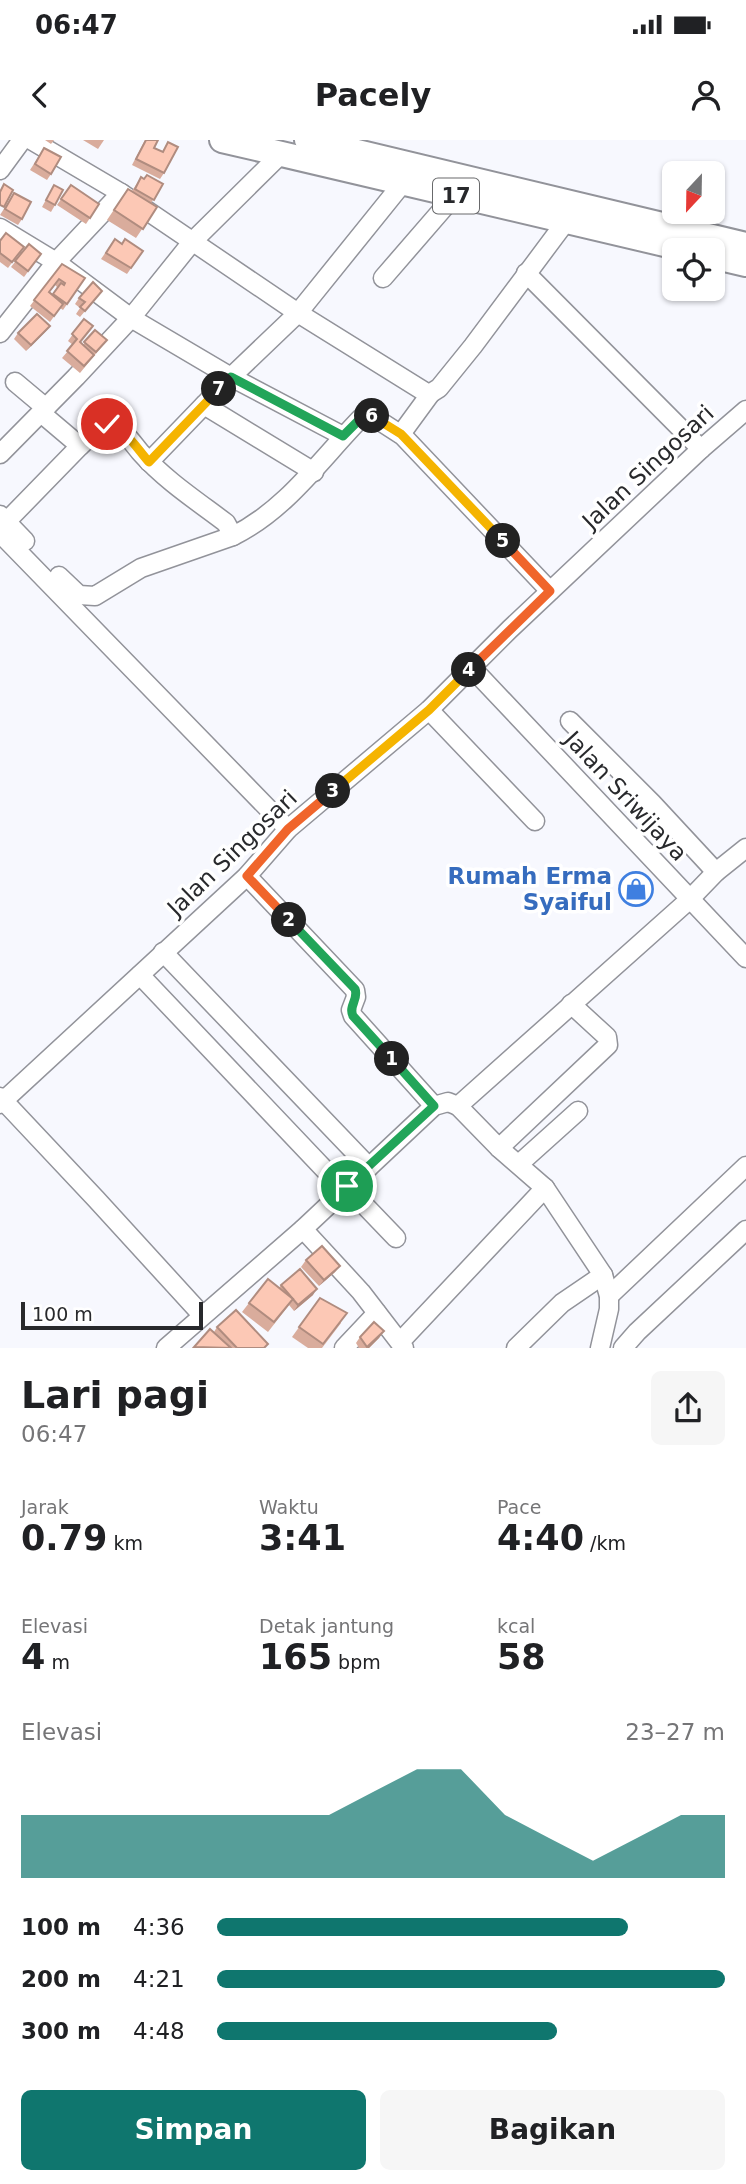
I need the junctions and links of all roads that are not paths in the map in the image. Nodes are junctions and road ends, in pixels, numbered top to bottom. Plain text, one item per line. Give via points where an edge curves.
1 (22, 140) edge
2 (31, 140) edge
3 (222, 140) edge
4 (307, 140) edge
5 (281, 154) junction
6 (0, 170) edge
7 (402, 184) junction
8 (121, 193) junction
9 (454, 196) junction
10 (567, 220) junction
11 (0, 228) edge
12 (192, 242) junction
13 (662, 243) edge
14 (746, 244) edge
15 (725, 259) edge
16 (56, 262) junction
17 (746, 264) edge
18 (526, 274) junction
19 (383, 278) dead end
20 (298, 313) junction
21 (131, 318) junction
22 (0, 333) edge
23 (231, 377) junction
24 (15, 382) dead end
25 (431, 393) junction
26 (204, 405) junction
27 (44, 410) junction
28 (746, 410) edge
29 (401, 434) junction
30 (343, 436) junction
31 (80, 446) junction
32 (701, 449) junction
33 (0, 454) edge
34 (149, 462) junction
35 (314, 472) junction
36 (2, 523) edge
37 (233, 536) junction
38 (550, 591) junction
39 (471, 667) junction
40 (429, 710) junction
41 (570, 721) dead end
42 (535, 821) dead end
43 (288, 829) junction
44 (746, 848) edge
45 (716, 873) junction
46 (247, 876) junction
47 (689, 900) junction
48 (163, 952) junction
49 (746, 958) edge
50 (140, 975) junction
51 (571, 1004) junction
52 (1, 1101) edge
53 (434, 1106) junction
54 (458, 1106) junction
55 (578, 1111) dead end
56 (499, 1148) junction
57 (519, 1164) junction
58 (746, 1166) edge
59 (369, 1167) junction
60 (345, 1188) junction
61 (545, 1188) junction
62 (303, 1229) junction
63 (746, 1230) edge
64 (396, 1238) dead end
65 (603, 1275) junction
66 (610, 1296) junction
67 (377, 1313) junction
68 (201, 1315) junction
69 (601, 1342) edge
70 (402, 1345) edge
71 (166, 1348) edge
72 (344, 1348) edge
73 (516, 1348) edge
74 (622, 1348) edge

1 - 6 street
2 - 8 street
3 - 5 highway, 17
4 - 14 highway, 17
5 - 7 highway, 17
5 - 12 street
7 - 9 highway, 17
7 - 20 street
8 - 12 street
8 - 16 street
9 - 10 highway, 17
9 - 19 street
10 - 13 highway, 17
10 - 18 street
11 - 16 street
12 - 20 street
12 - 21 street
15 - 17 highway
16 - 21 street
16 - 22 street
18 - 25 street via 473,346
18 - 32 street
20 - 23 street
20 - 25 street
21 - 23 street
21 - 27 street
23 - 26 street
23 - 30 street
24 - 27 street
25 - 29 street
26 - 34 street
26 - 35 street
27 - 31 street
27 - 33 street
28 - 32 street, Jalan Singosari
29 - 30 street via 368,415
29 - 38 street
30 - 35 street
31 - 34 street via 96,428 112,424
31 - 36 street
32 - 38 street, Jalan Singosari
34 - 37 street via 226,523
35 - 37 street
36 - 37 street via 71,589 87,597 103,593 129,573
36 - 43 street
38 - 39 street, Jalan Singosari
39 - 40 street, Jalan Singosari
39 - 47 street, Jalan Sriwijaya
40 - 42 street
40 - 43 street, Jalan Singosari
41 - 45 street
43 - 46 street, Jalan Singosari
44 - 45 street
45 - 47 street
46 - 48 street, Jalan Singosari
46 - 53 street via 355,989 353,1016
47 - 49 street, Jalan Sriwijaya
47 - 51 street
48 - 50 street, Jalan Singosari
48 - 59 street
50 - 52 street, Jalan Singosari
50 - 60 street
51 - 54 street
51 - 56 street via 607,1037 608,1045
52 - 68 street
53 - 54 street via 448,1102
53 - 59 street
54 - 56 street
55 - 57 street
56 - 57 street
57 - 61 street
58 - 66 street
59 - 60 street
60 - 62 street
60 - 64 street
61 - 65 street
61 - 70 street
62 - 67 street
62 - 68 street
63 - 74 street
65 - 66 street
65 - 73 street via 562,1303
66 - 69 street
67 - 70 street
67 - 72 street
68 - 71 street
69 - 74 street

